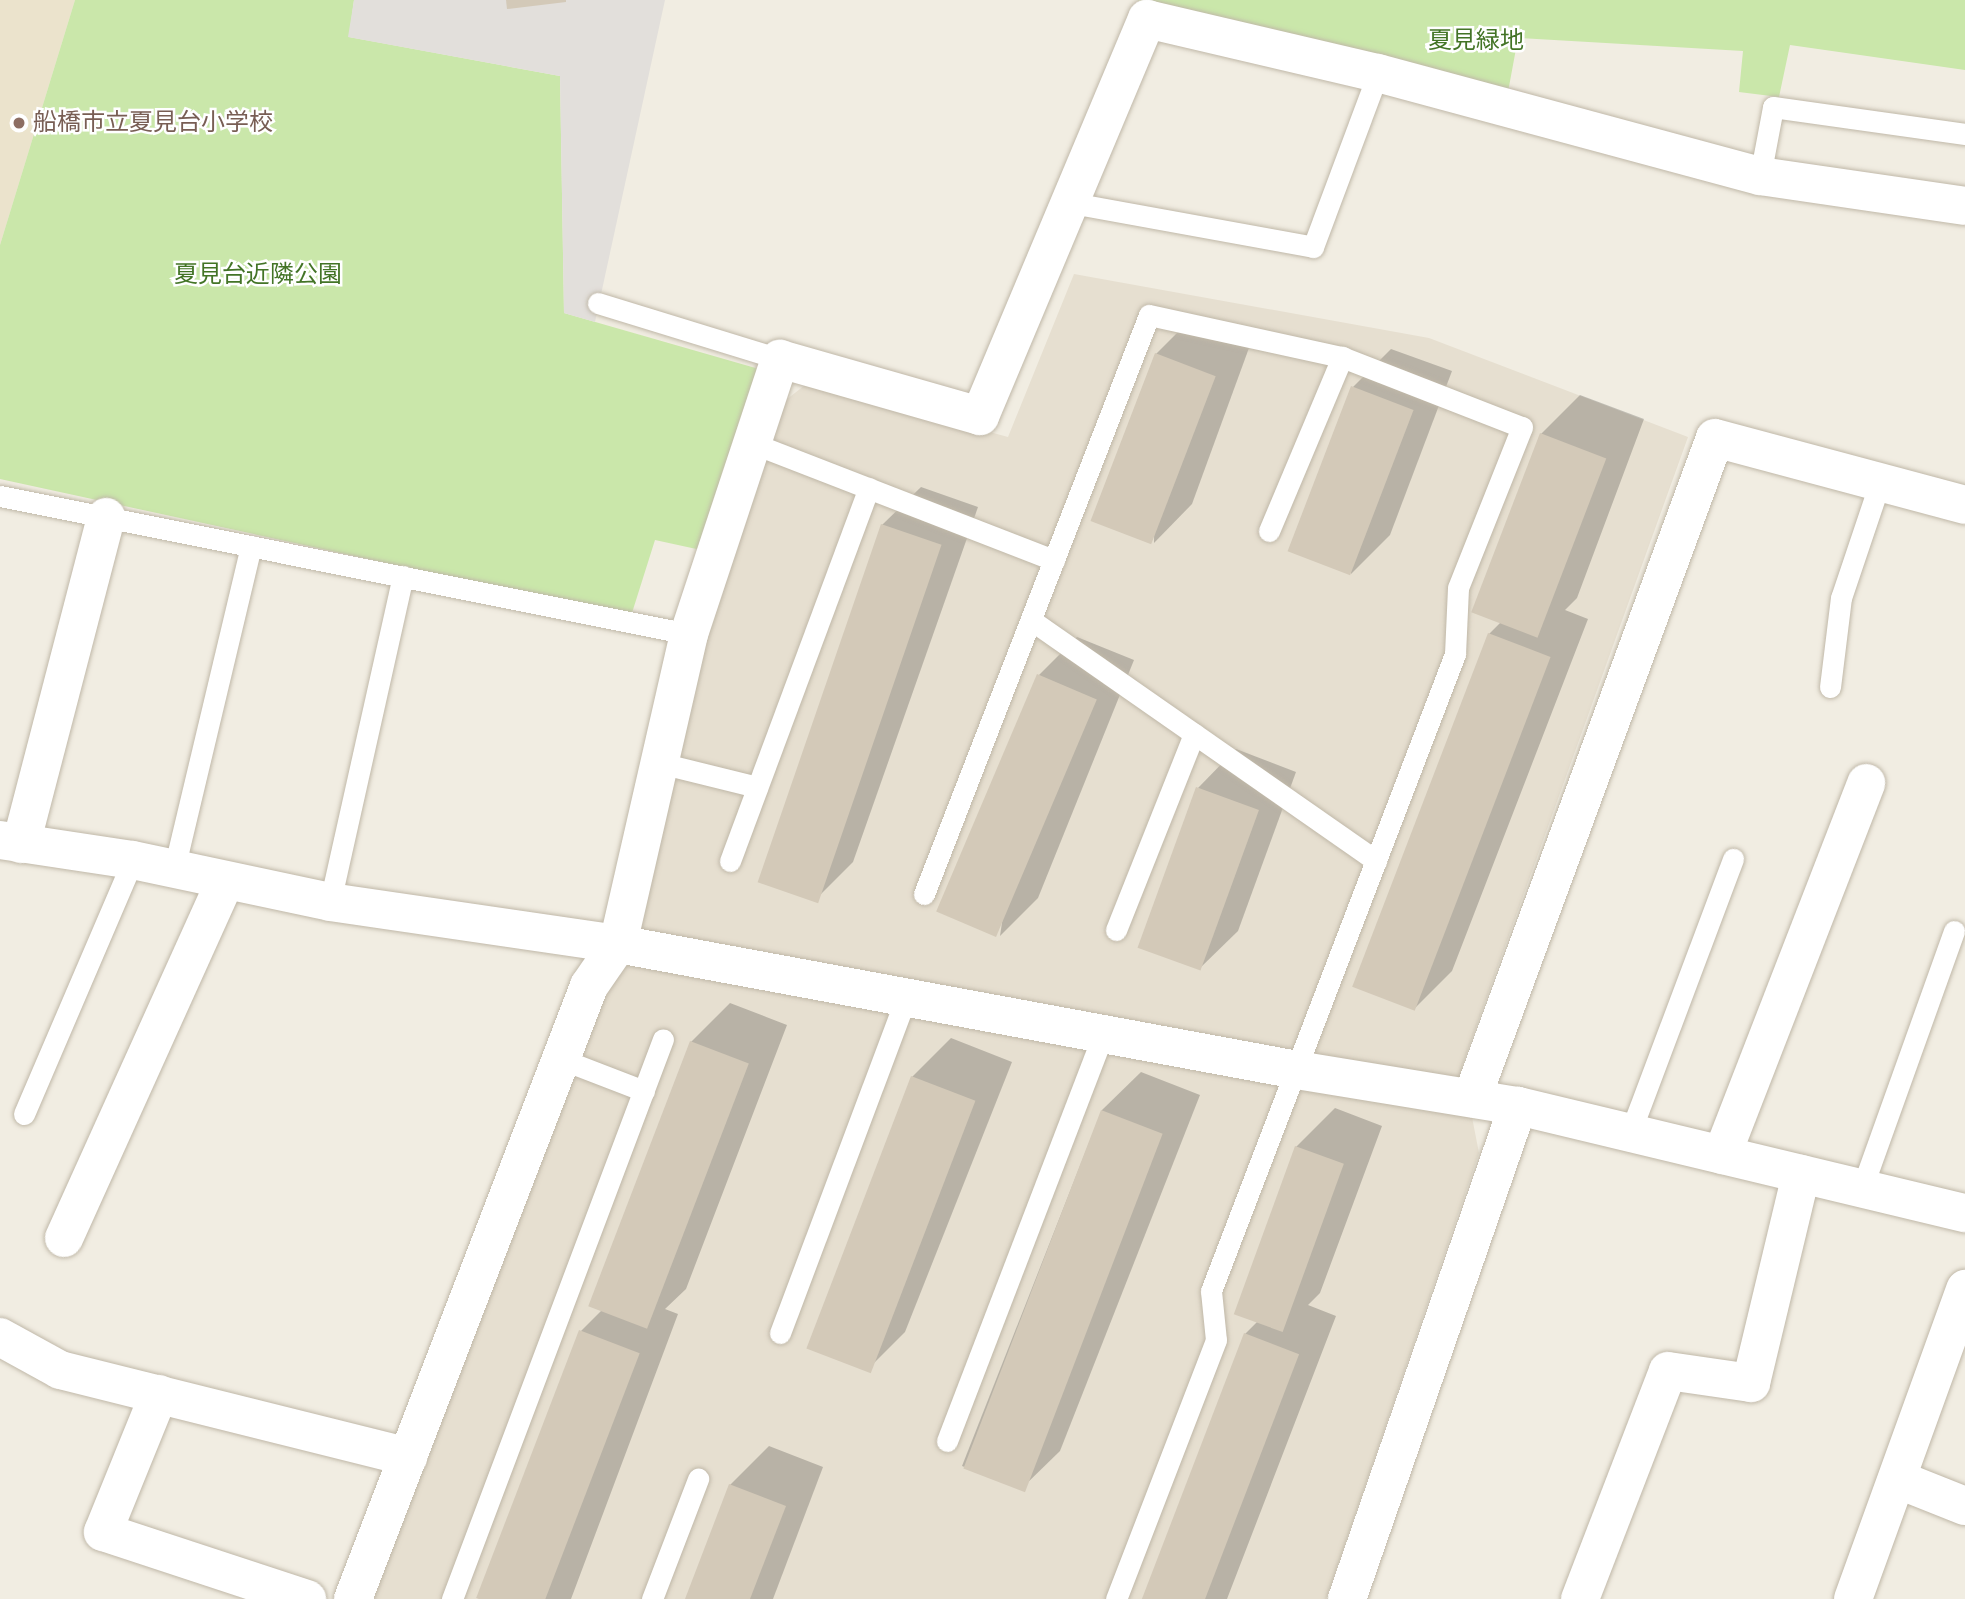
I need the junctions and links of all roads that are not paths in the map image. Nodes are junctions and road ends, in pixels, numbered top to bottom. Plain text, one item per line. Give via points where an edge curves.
1 (1378, 73) junction
2 (1965, 135) edge
3 (1760, 176) junction
4 (1072, 204) junction
5 (1965, 205) edge
6 (598, 303) dead end
7 (1342, 356) junction
8 (780, 359) junction
9 (752, 443) junction
10 (1880, 482) junction
11 (869, 488) junction
12 (0, 496) edge
13 (1965, 505) edge
14 (106, 517) junction
15 (1269, 531) dead end
16 (251, 546) junction
17 (1054, 560) junction
18 (403, 576) junction
19 (1031, 620) junction
20 (689, 634) junction
21 (1830, 687) dead end
22 (1194, 734) junction
23 (660, 763) junction
24 (1866, 783) dead end
25 (757, 787) junction
26 (10, 842) edge
27 (1733, 859) dead end
28 (133, 860) junction
29 (730, 861) dead end
30 (1377, 861) junction
31 (174, 869) junction
32 (224, 883) junction
33 (924, 894) dead end
34 (330, 902) junction
35 (1116, 930) dead end
36 (1954, 931) dead end
37 (618, 944) junction
38 (906, 997) junction
39 (1103, 1034) junction
40 (663, 1039) dead end
41 (561, 1059) junction
42 (1297, 1070) junction
43 (644, 1091) junction
44 (1472, 1098) junction
45 (1518, 1106) junction
46 (24, 1114) dead end
47 (1630, 1133) junction
48 (1722, 1155) junction
49 (1801, 1174) junction
50 (1862, 1188) junction
51 (1965, 1213) edge
52 (64, 1238) dead end
53 (1965, 1289) edge
54 (780, 1333) dead end
55 (0, 1337) edge
56 (159, 1394) junction
57 (947, 1441) dead end
58 (408, 1457) junction
59 (698, 1479) dead end
60 (1897, 1479) junction
61 (1965, 1506) edge
62 (307, 1599) edge
63 (353, 1599) edge
64 (452, 1599) edge
65 (652, 1599) edge
66 (1116, 1599) edge
67 (1347, 1599) edge
68 (1580, 1599) edge
69 (1853, 1599) edge

1 - 3 street
1 - 4 lane via 1313,247
1 - 4 street via 1147,19
2 - 3 lane via 1773,107
3 - 5 street
4 - 8 street via 980,416
6 - 8 lane
7 - 15 lane
7 - 17 lane via 1149,315
7 - 30 lane via 1522,427 1458,588 1455,654
8 - 9 street
9 - 11 lane
9 - 20 street
10 - 13 street
10 - 21 lane via 1841,598
10 - 44 street via 1715,438
11 - 17 lane
11 - 25 lane
12 - 14 lane
14 - 16 lane
14 - 26 street
16 - 18 lane
16 - 31 lane
17 - 19 lane
18 - 20 lane
18 - 34 lane
19 - 22 lane
19 - 33 lane
20 - 23 street
22 - 30 lane
22 - 35 lane
23 - 25 lane
23 - 37 street
24 - 48 street
25 - 29 lane
26 - 28 street
27 - 47 lane
28 - 31 street
28 - 46 lane
30 - 42 lane
31 - 32 street
32 - 34 street
32 - 52 street
34 - 37 street
36 - 50 lane
37 - 38 street
37 - 41 street via 589,986
38 - 39 street
38 - 54 lane
39 - 42 street
39 - 57 lane
40 - 43 lane
41 - 43 lane
41 - 58 street
42 - 44 street
42 - 66 lane via 1211,1292 1216,1339
43 - 64 lane
44 - 45 street
45 - 47 street
45 - 67 street
47 - 48 street
48 - 49 street
49 - 50 street
49 - 68 street via 1751,1383 1668,1371
50 - 51 street
53 - 60 street
55 - 56 street via 60,1370
56 - 58 street
56 - 62 street via 103,1532
58 - 63 street
59 - 65 lane
60 - 61 street
60 - 69 street

